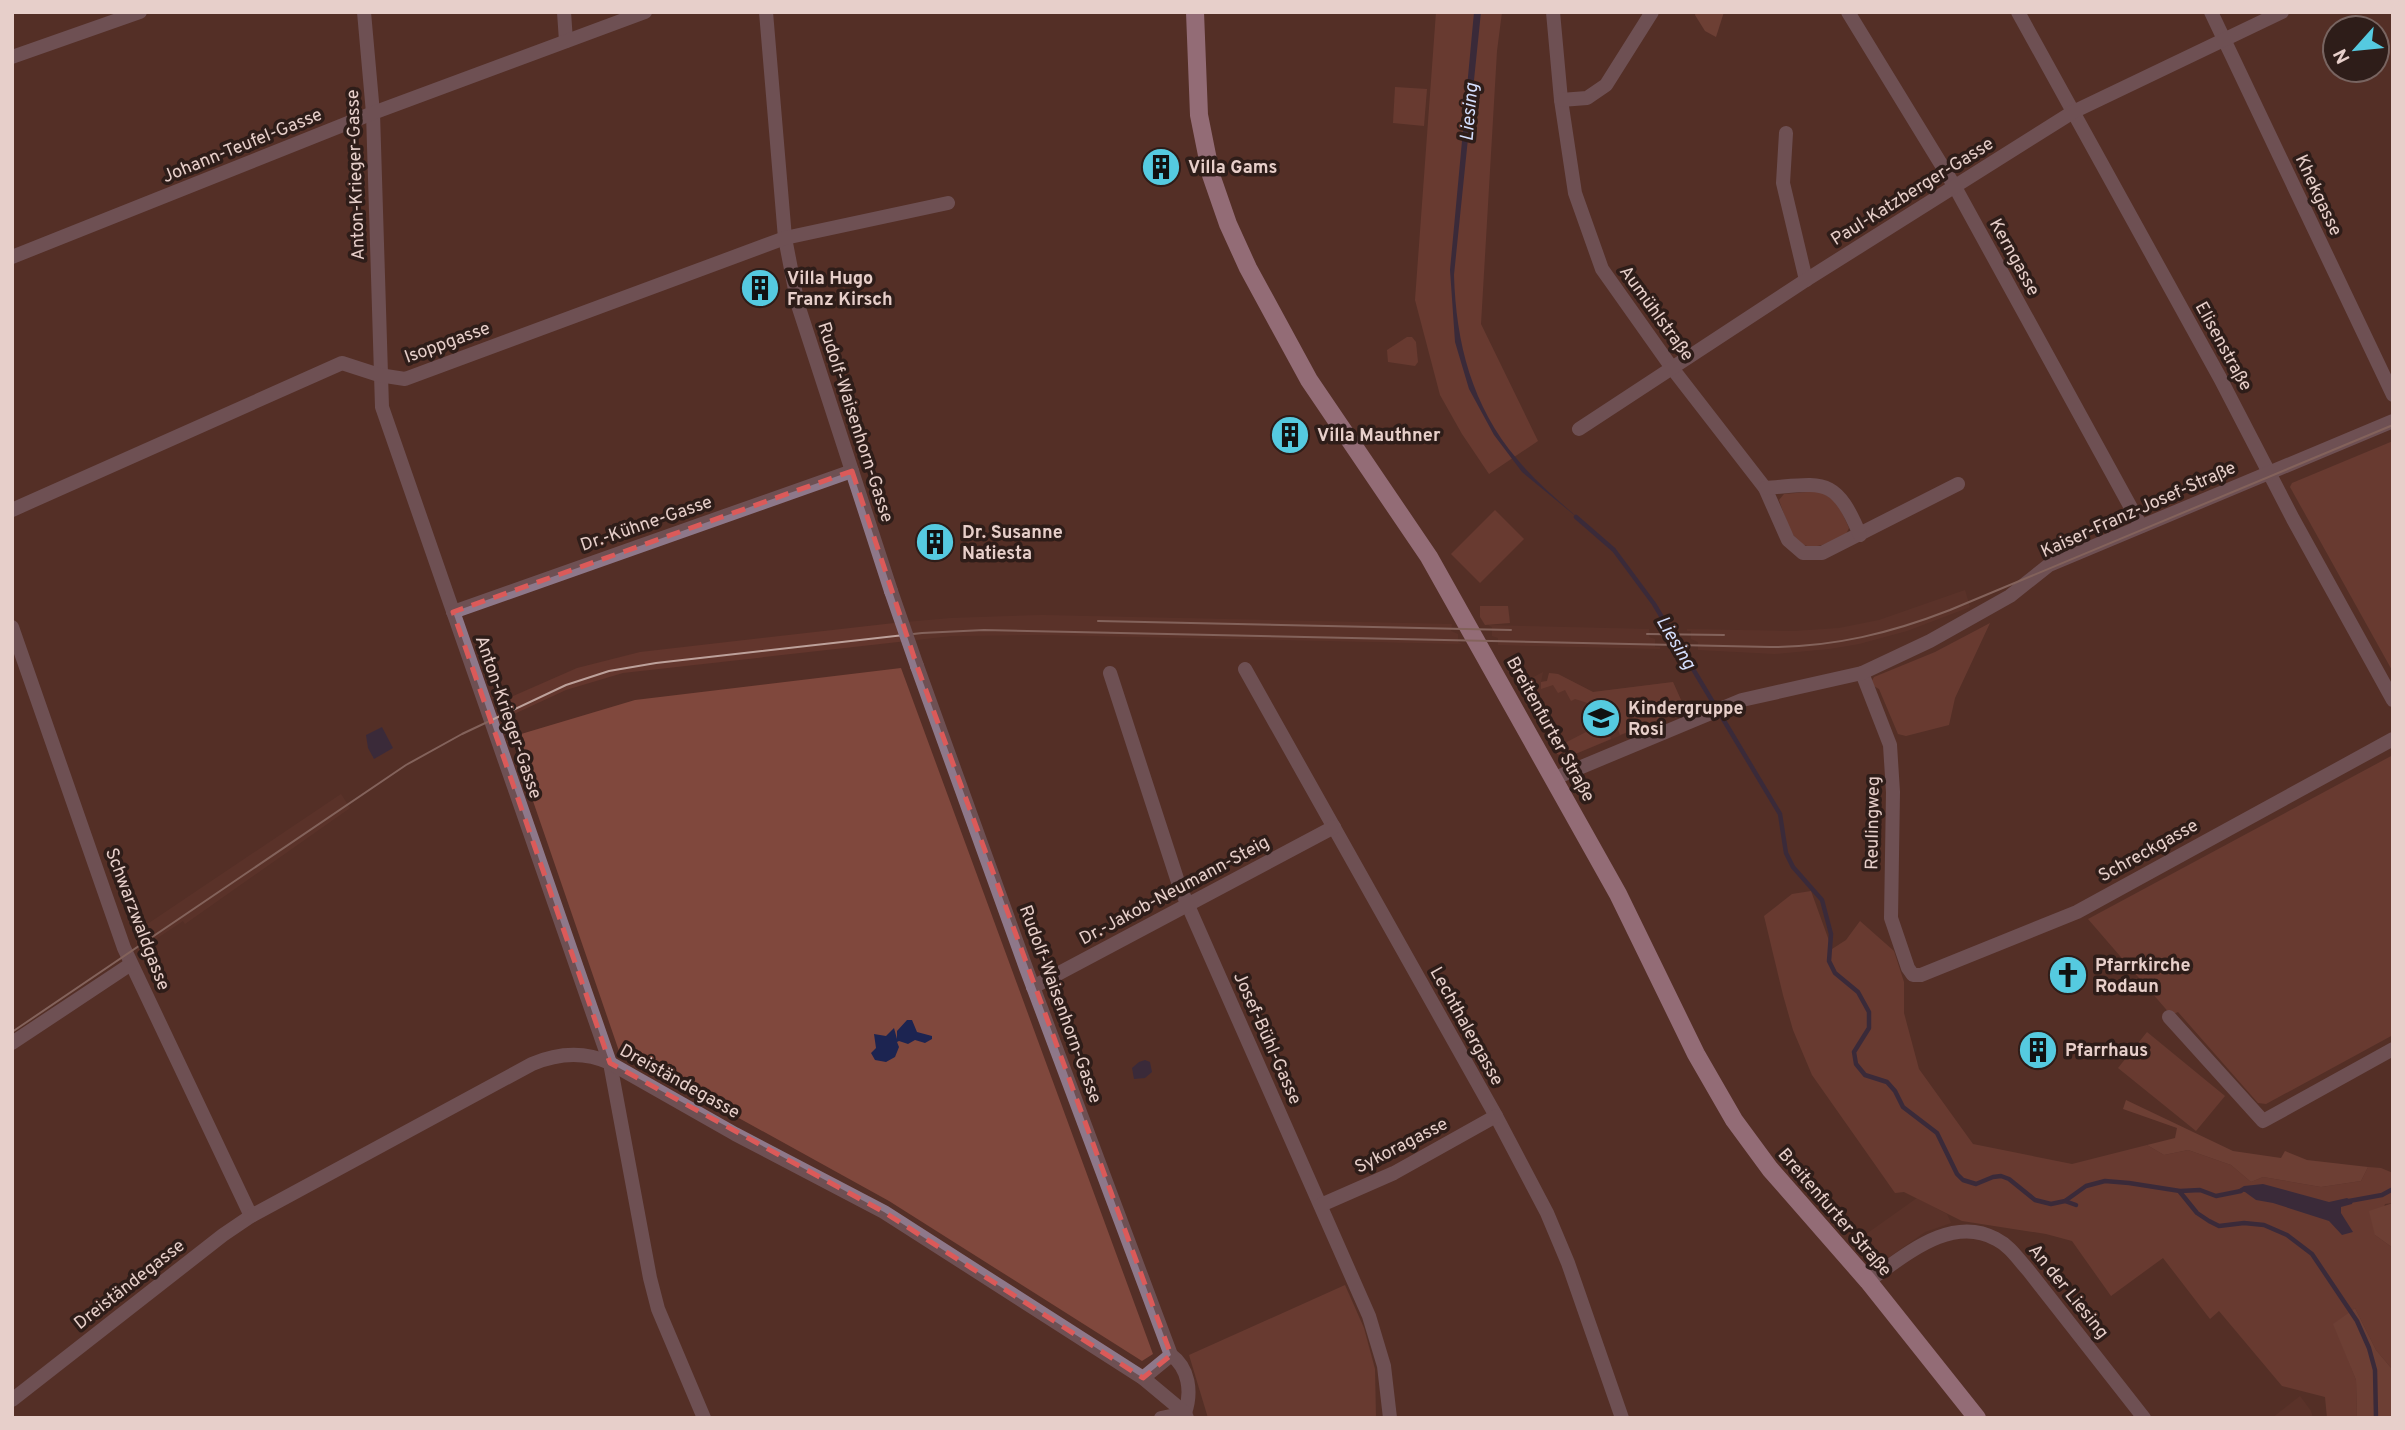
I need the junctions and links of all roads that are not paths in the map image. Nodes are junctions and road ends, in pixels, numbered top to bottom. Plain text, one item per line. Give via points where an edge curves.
1 (140, 12) edge
2 (364, 12) edge
3 (564, 12) edge
4 (645, 12) edge
5 (766, 12) edge
6 (1195, 12) edge
7 (1553, 12) edge
8 (1652, 12) edge
9 (1848, 12) edge
10 (2018, 12) edge
11 (2211, 12) edge
12 (2281, 12) edge
13 (2224, 39) junction
14 (566, 41) junction
15 (12, 57) edge
16 (1561, 100) junction
17 (2073, 112) junction
18 (373, 113) junction
19 (1786, 133) dead end
20 (1955, 187) junction
21 (948, 203) dead end
22 (785, 238) junction
23 (12, 257) edge
24 (1806, 280) junction
25 (1672, 368) junction
26 (379, 376) junction
27 (2393, 395) edge
28 (2393, 421) edge
29 (1579, 429) dead end
30 (852, 471) junction
31 (2269, 473) junction
32 (1958, 484) dead end
33 (1765, 488) junction
34 (12, 510) edge
35 (2141, 526) junction
36 (1860, 536) junction
37 (453, 612) junction
38 (12, 627) edge
39 (1245, 669) dead end
40 (1110, 673) dead end
41 (1862, 673) junction
42 (2393, 700) edge
43 (2393, 739) edge
44 (1555, 778) junction
45 (1334, 827) junction
46 (1189, 905) junction
47 (131, 964) junction
48 (1913, 975) joint
49 (1033, 987) junction
50 (2169, 1017) dead end
51 (12, 1043) edge
52 (2393, 1049) edge
53 (610, 1063) junction
54 (1496, 1116) junction
55 (1321, 1205) junction
56 (251, 1216) junction
57 (1868, 1282) junction
58 (1171, 1355) junction
59 (1143, 1378) junction
60 (12, 1400) edge
61 (1186, 1415) edge
62 (704, 1418) edge
63 (1161, 1418) edge
64 (1390, 1418) edge
65 (1622, 1418) edge
66 (1977, 1418) edge
67 (2144, 1418) edge

1 - 15 street
2 - 18 street, Anton-Krieger-Gasse
3 - 14 street
4 - 14 street, Johann-Teufel-Gasse
5 - 22 street, Rudolf-Waisenhorn-Gasse
6 - 44 main road, Breitenfurter Straße via 1199,115 1211,175 1243,257 1309,380 1424,549
7 - 16 street, Aumühlstraße
8 - 16 street via 1606,85 1587,98
9 - 20 street, Kerngasse
10 - 17 street, Elisenstraße
11 - 13 street, Khekgasse
12 - 13 street, Paul-Katzberger-Gasse
13 - 17 street, Paul-Katzberger-Gasse
13 - 27 street, Khekgasse
14 - 18 street, Johann-Teufel-Gasse
16 - 25 street, Aumühlstraße via 1575,193 1602,270
17 - 20 street, Paul-Katzberger-Gasse
17 - 31 street, Elisenstraße
18 - 23 street, Johann-Teufel-Gasse
18 - 26 street, Anton-Krieger-Gasse
19 - 24 street via 1783,183
20 - 24 street, Paul-Katzberger-Gasse
20 - 35 street, Kerngasse
21 - 22 street, Isoppgasse
22 - 26 street, Isoppgasse via 405,379
22 - 30 street, Rudolf-Waisenhorn-Gasse via 798,305
24 - 25 street, Paul-Katzberger-Gasse
25 - 29 street, Paul-Katzberger-Gasse
25 - 33 street, Aumühlstraße
26 - 34 street, Isoppgasse via 342,363
26 - 37 street, Anton-Krieger-Gasse via 382,407
28 - 31 street, Kaiser-Franz-Josef-Straße
30 - 37 street, Dr.-Kühne-Gasse
30 - 49 street, Rudolf-Waisenhorn-Gasse, bridge
31 - 35 street, Kaiser-Franz-Josef-Straße
31 - 42 street, Elisenstraße
32 - 36 street, Aumühlstraße
33 - 36 street via 1813,484 1829,488 1848,508
33 - 36 street, Aumühlstraße via 1788,540 1803,552 1822,553
35 - 41 street, Kaiser-Franz-Josef-Straße via 2049,565 2010,596
37 - 53 street, Anton-Krieger-Gasse
38 - 47 street, Schwarzwaldgasse
39 - 45 street, Lechthalergasse
40 - 46 street, Josef-Bühl-Gasse
41 - 44 street, Kaiser-Franz-Josef-Straße via 1742,700
41 - 48 street, Reulingweg via 1890,745 1891,918
43 - 48 street, Schreckgasse via 2077,912
44 - 57 main road, Breitenfurter Straße via 1734,1120 1797,1202
45 - 46 street, Dr.-Jakob-Neumann-Steig
45 - 54 street, Lechthalergasse
46 - 49 street, Dr.-Jakob-Neumann-Steig
46 - 55 street, Josef-Bühl-Gasse
47 - 51 street
47 - 56 street, Schwarzwaldgasse
49 - 58 street, Rudolf-Waisenhorn-Gasse
50 - 52 street via 2263,1121
53 - 56 street, Dreiständegasse via 593,1056 547,1058
53 - 59 street, Dreiständegasse via 884,1212
53 - 62 street, Anton-Krieger-Gasse via 658,1309
54 - 55 street, Sykoragasse via 1394,1172
54 - 65 street, Lechthalergasse via 1552,1226
55 - 64 street, Josef-Bühl-Gasse via 1368,1316 1384,1366
56 - 60 street, Dreiständegasse
57 - 66 main road, Breitenfurter Straße
57 - 67 street, An der Liesing via 1930,1240 1947,1234 1972,1232 1996,1239 2028,1270
58 - 59 street
58 - 61 street, Rudolf-Waisenhorn-Gasse via 1181,1362 1190,1393
59 - 61 street, Dreiständegasse
61 - 63 street

